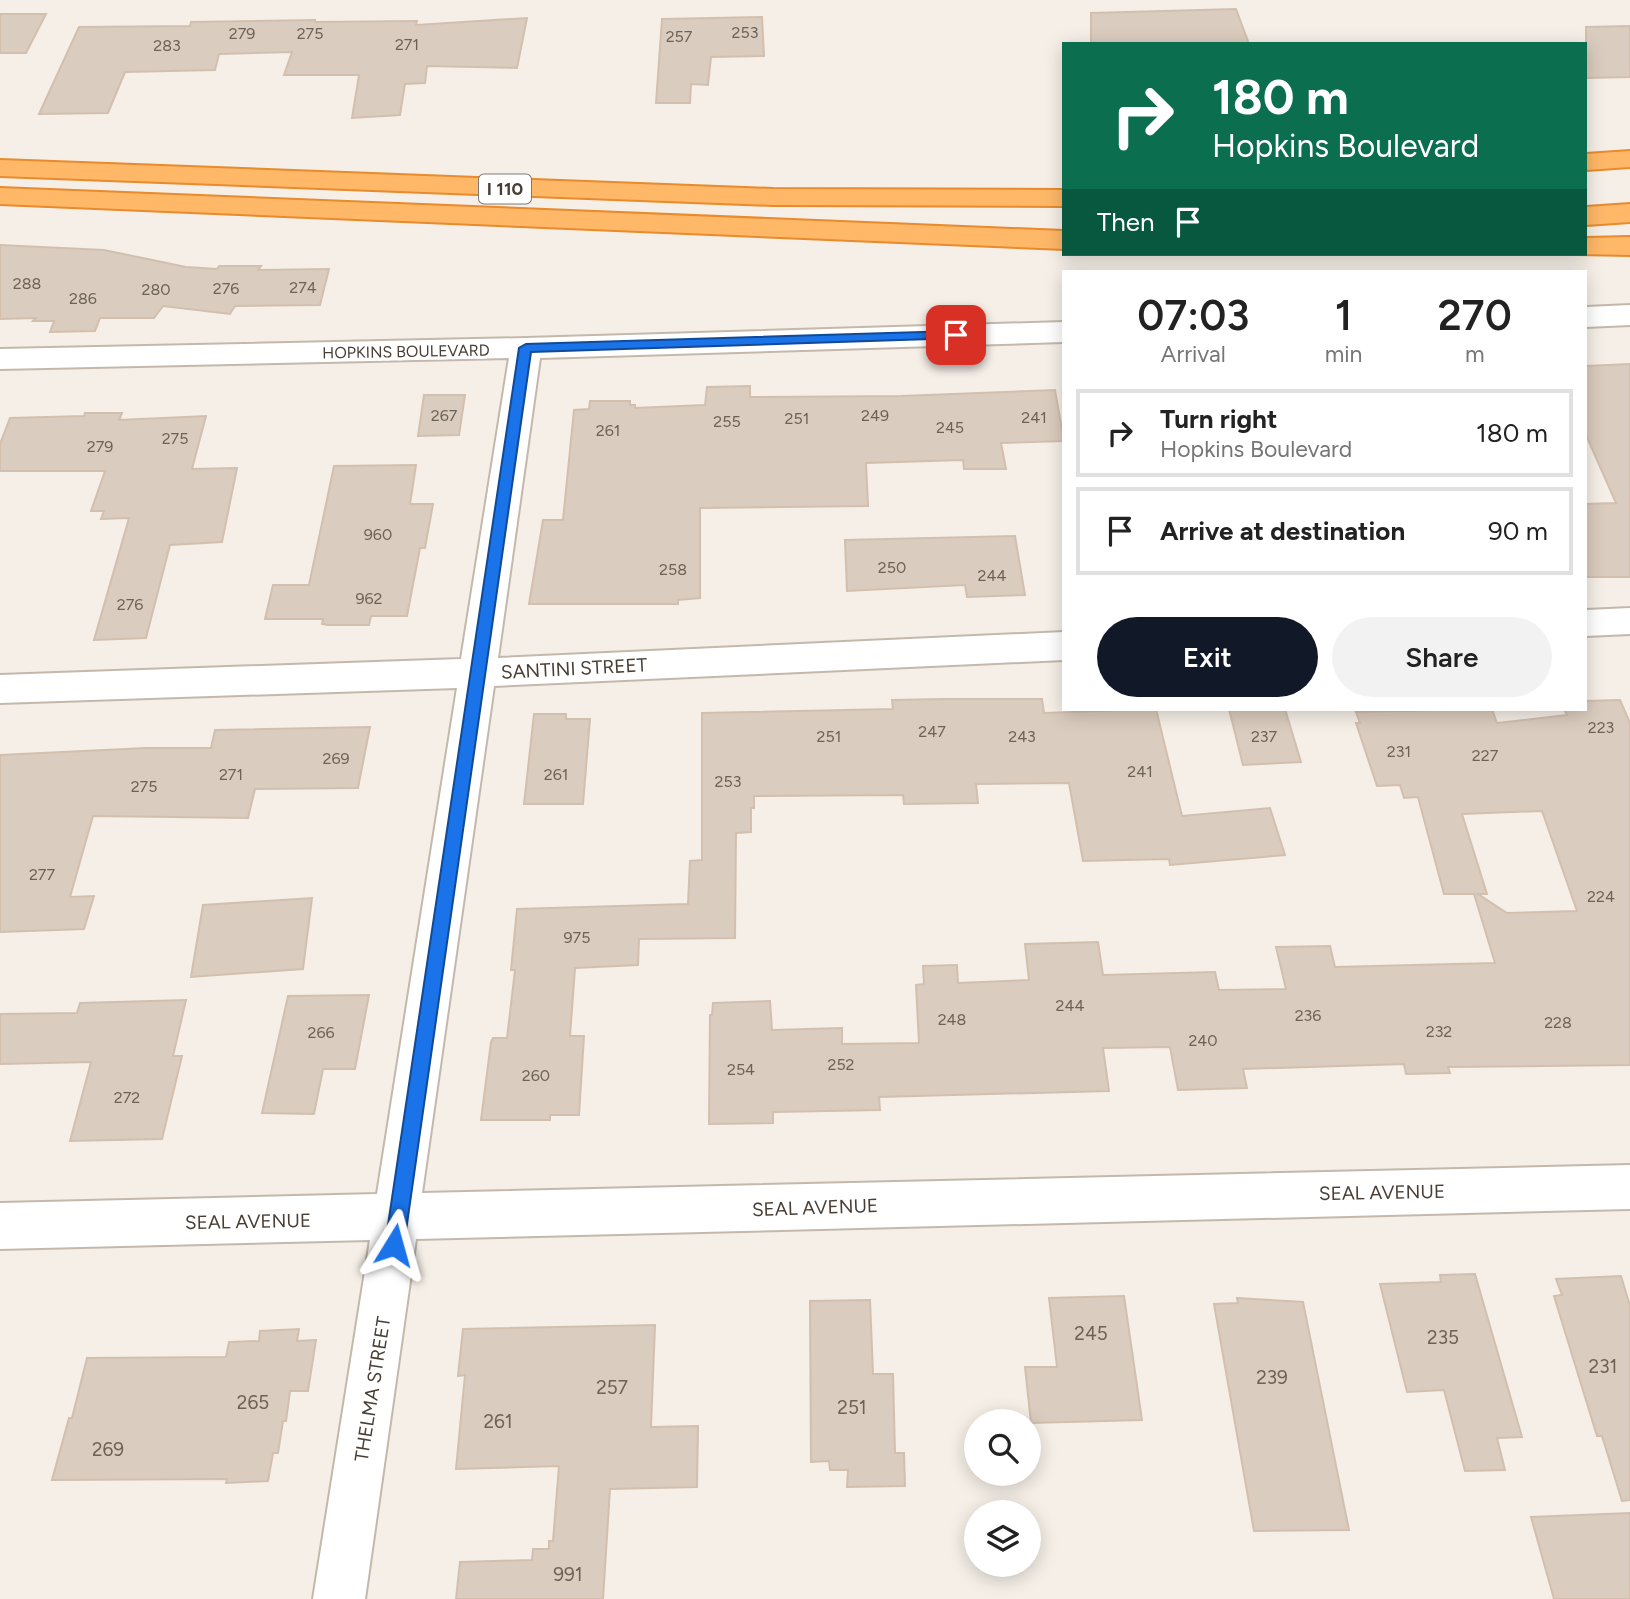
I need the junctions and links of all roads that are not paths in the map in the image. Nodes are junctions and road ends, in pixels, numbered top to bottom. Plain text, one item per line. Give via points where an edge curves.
1 (1630, 159) edge
2 (1587, 162) edge
3 (0, 168) edge
4 (1630, 181) edge
5 (1587, 184) edge
6 (0, 196) edge
7 (1062, 197) edge
8 (1630, 213) edge
9 (1587, 216) edge
10 (1062, 230) edge
11 (872, 232) junction
12 (1062, 240) edge
13 (1630, 246) edge
14 (1587, 247) edge
15 (1630, 315) edge
16 (1587, 317) edge
17 (1062, 332) edge
18 (526, 348) junction
19 (0, 359) edge
20 (1630, 621) edge
21 (1587, 623) edge
22 (1062, 646) edge
23 (477, 673) junction
24 (0, 689) edge
25 (1630, 1187) edge
26 (398, 1218) junction
27 (0, 1226) edge
28 (340, 1599) edge

1 - 2 highway
3 - 7 highway, I 110 via 563,191 1011,200
4 - 5 highway
6 - 11 highway, I 110
8 - 9 highway
10 - 11 highway
11 - 12 highway, I 110
13 - 14 highway
15 - 16 street
17 - 18 street, HOPKINS BOULEVARD
18 - 19 street, HOPKINS BOULEVARD
18 - 23 street, THELMA STREET
20 - 21 street
22 - 23 street, SANTINI STREET
23 - 24 street, SANTINI STREET
23 - 26 street, THELMA STREET
25 - 26 street, SEAL AVENUE
26 - 27 street, SEAL AVENUE
26 - 28 street, THELMA STREET

